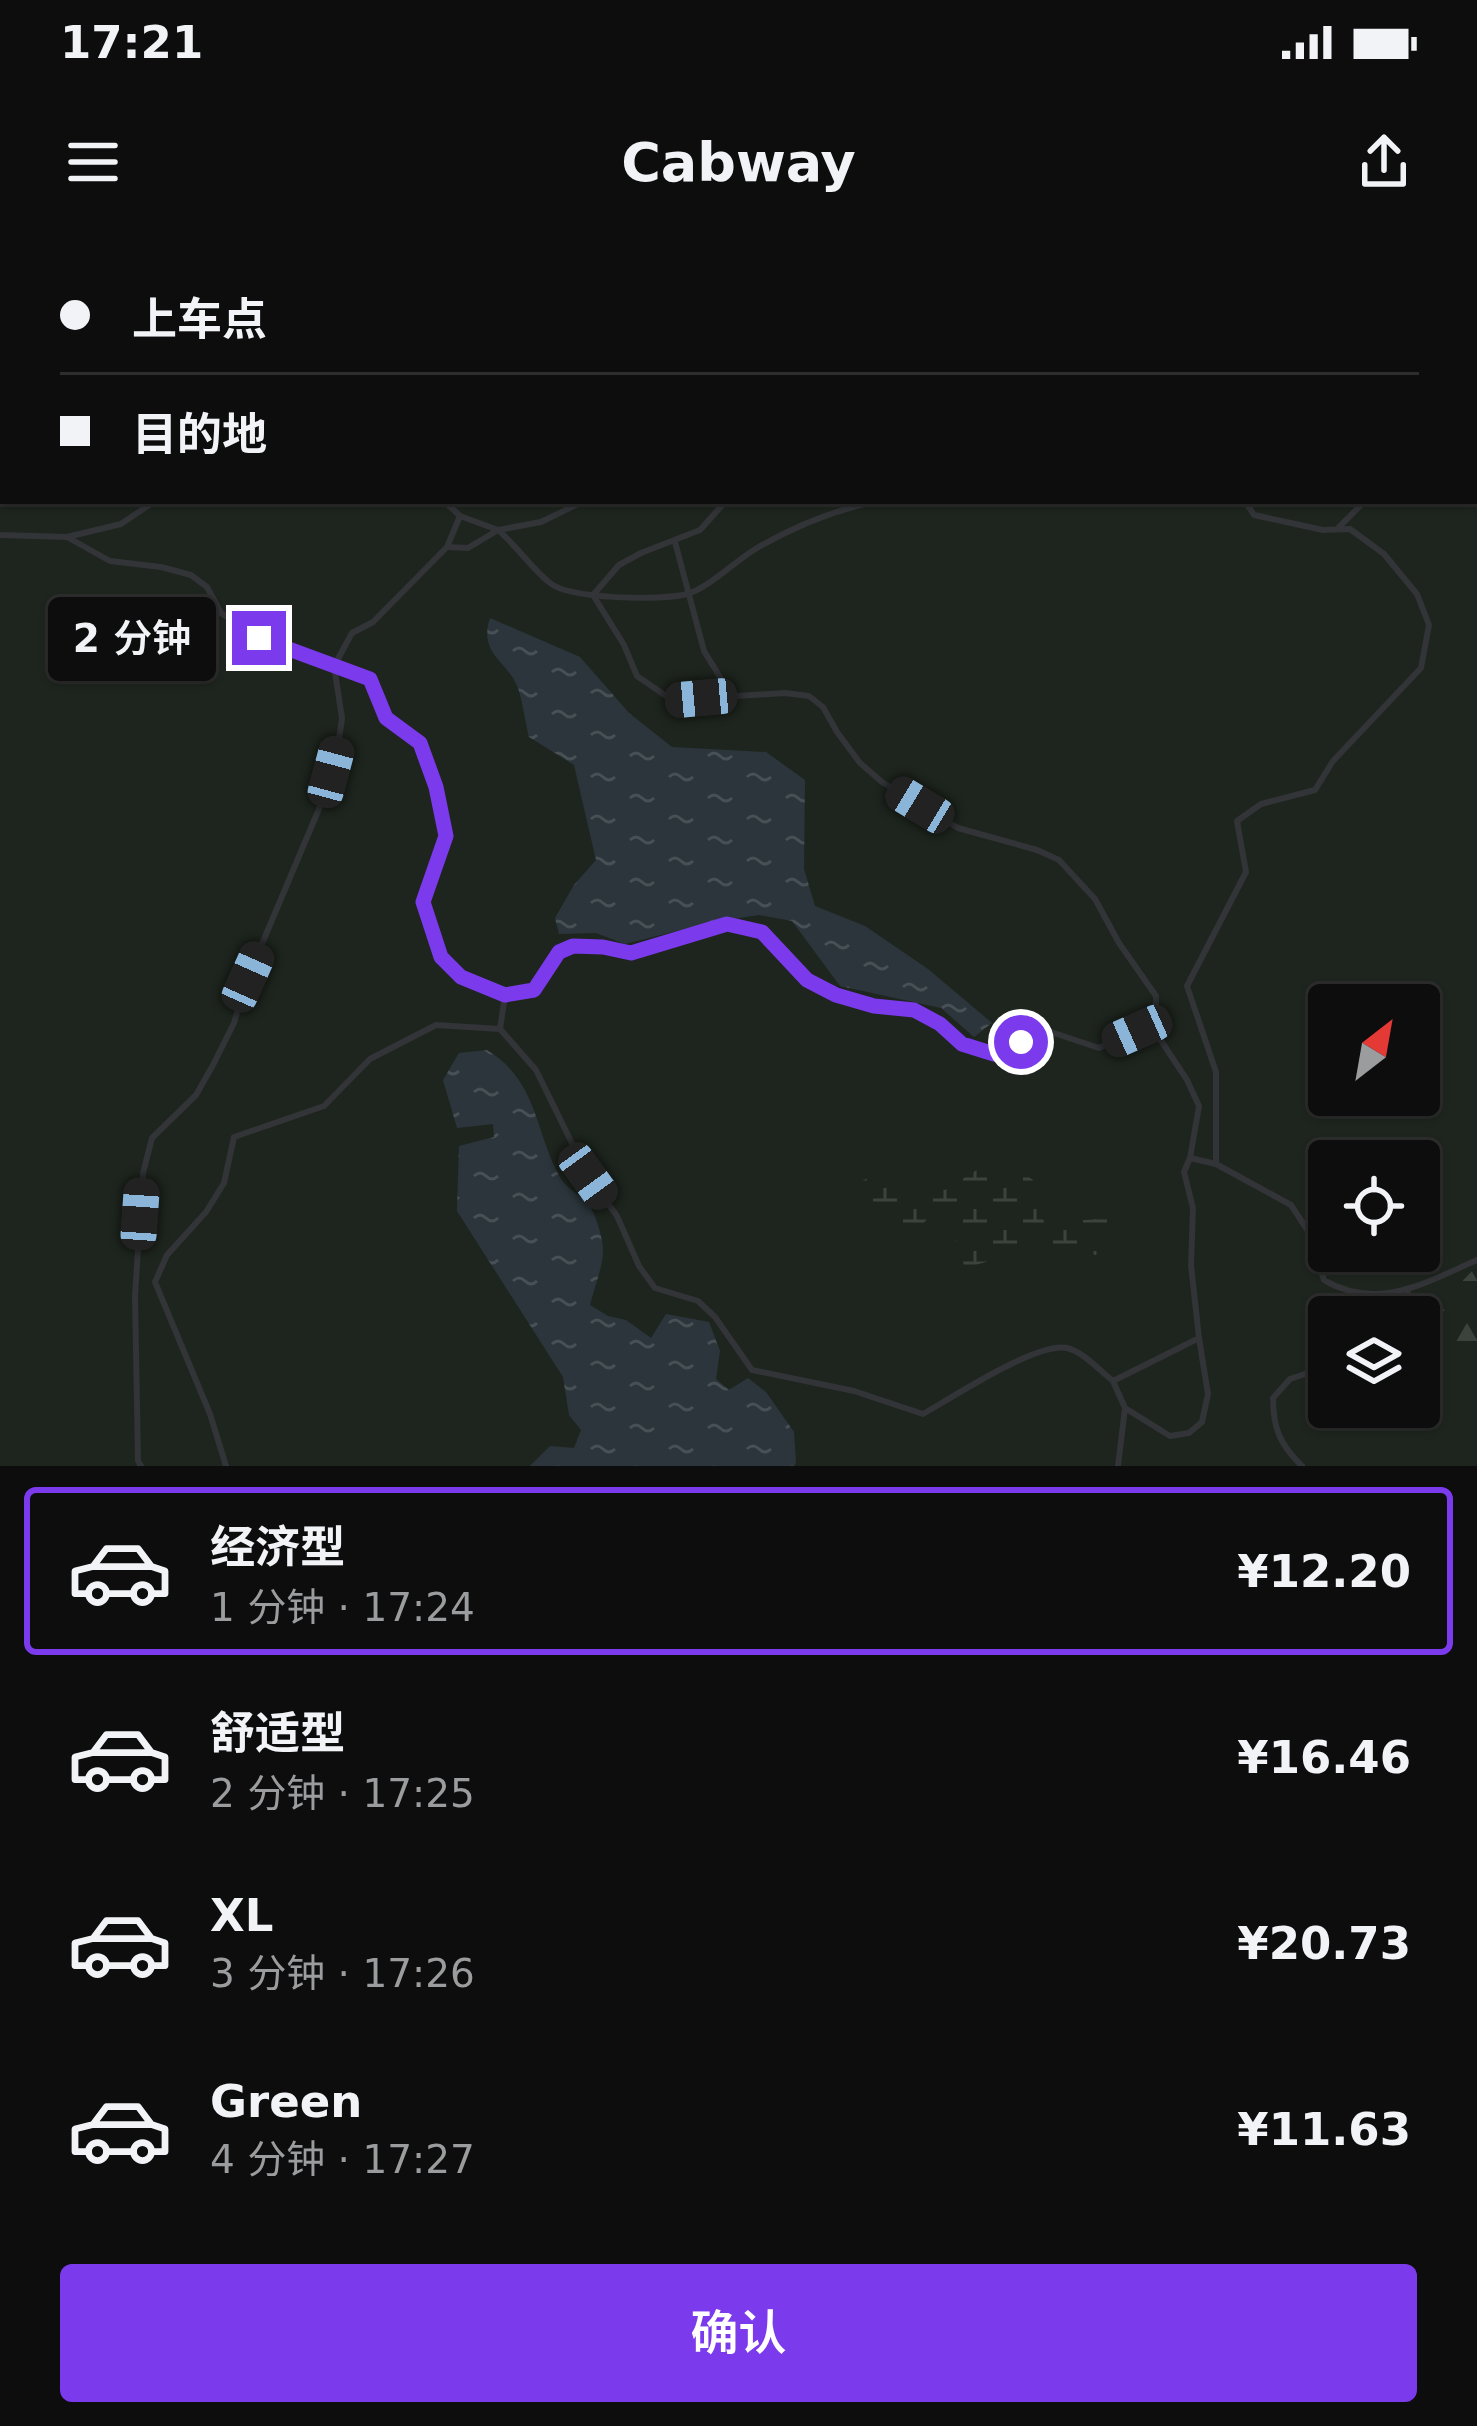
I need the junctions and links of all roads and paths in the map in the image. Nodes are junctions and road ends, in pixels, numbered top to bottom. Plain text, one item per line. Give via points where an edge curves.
1 (151, 504) edge
2 (447, 504) edge
3 (578, 504) edge
4 (723, 504) edge
5 (862, 504) edge
6 (1247, 504) edge
7 (1362, 504) edge
8 (460, 516) junction
9 (498, 530) junction
10 (1336, 530) junction
11 (0, 535) edge
12 (67, 537) junction
13 (675, 542) junction
14 (447, 547) junction
15 (690, 593) junction
16 (593, 596) junction
17 (334, 666) junction
18 (730, 695) junction
19 (505, 995) junction
20 (500, 1029) junction
21 (1156, 1033) junction
22 (1190, 1158) junction
23 (1216, 1164) junction
24 (1477, 1259) edge
25 (1408, 1291) junction
26 (1407, 1296) edge
27 (1199, 1338) junction
28 (1308, 1373) edge
29 (1113, 1381) junction
30 (1125, 1408) junction
31 (141, 1466) edge
32 (226, 1466) edge
33 (1118, 1466) edge
34 (1302, 1466) edge

1 - 12 lane via 121,524
2 - 8 lane
3 - 9 lane
4 - 13 lane via 700,530
5 - 15 lane via 758,548
6 - 10 lane via 1254,515 1284,524
7 - 10 lane
8 - 9 lane
8 - 14 lane
9 - 14 lane via 468,548
9 - 16 lane via 553,586
10 - 23 lane via 1350,529 1384,554 1417,594 1429,625 1420,668 1315,790 1261,804 1237,820 1246,872 1187,986 1216,1072
11 - 12 lane
12 - 17 lane via 110,561 191,575 221,613 259,638
13 - 15 lane
13 - 16 lane via 619,565
14 - 17 lane via 352,633
15 - 16 lane
15 - 18 lane via 704,651
16 - 18 lane via 637,676 672,700
17 - 19 lane via 370,679 386,718 420,743 446,836 423,902 441,957 461,977
17 - 31 lane via 342,718 324,797 234,1023 196,1095 152,1138 143,1173 134,1296
18 - 21 lane via 809,697 882,782 958,828 1059,860 1095,898 1156,996
19 - 20 lane
19 - 21 lane via 534,990 559,952 573,946 631,953 727,924 762,932 807,980 836,995 914,1010 962,1044 994,1054 1048,1031 1099,1048 1137,1031
20 - 29 lane via 536,1070 639,1267 655,1288 698,1301 752,1370 923,1414 1033,1353 1066,1348
20 - 32 lane via 436,1025 370,1060 324,1106 234,1137 224,1183 166,1255 155,1282
21 - 22 lane via 1198,1106
22 - 23 lane
22 - 27 lane via 1184,1172
23 - 25 lane via 1291,1205 1324,1280 1343,1291
24 - 25 lane
25 - 26 lane
27 - 29 lane
27 - 30 lane via 1208,1394 1202,1422 1170,1436
28 - 34 lane via 1273,1398 1283,1448
29 - 30 lane
30 - 33 lane

